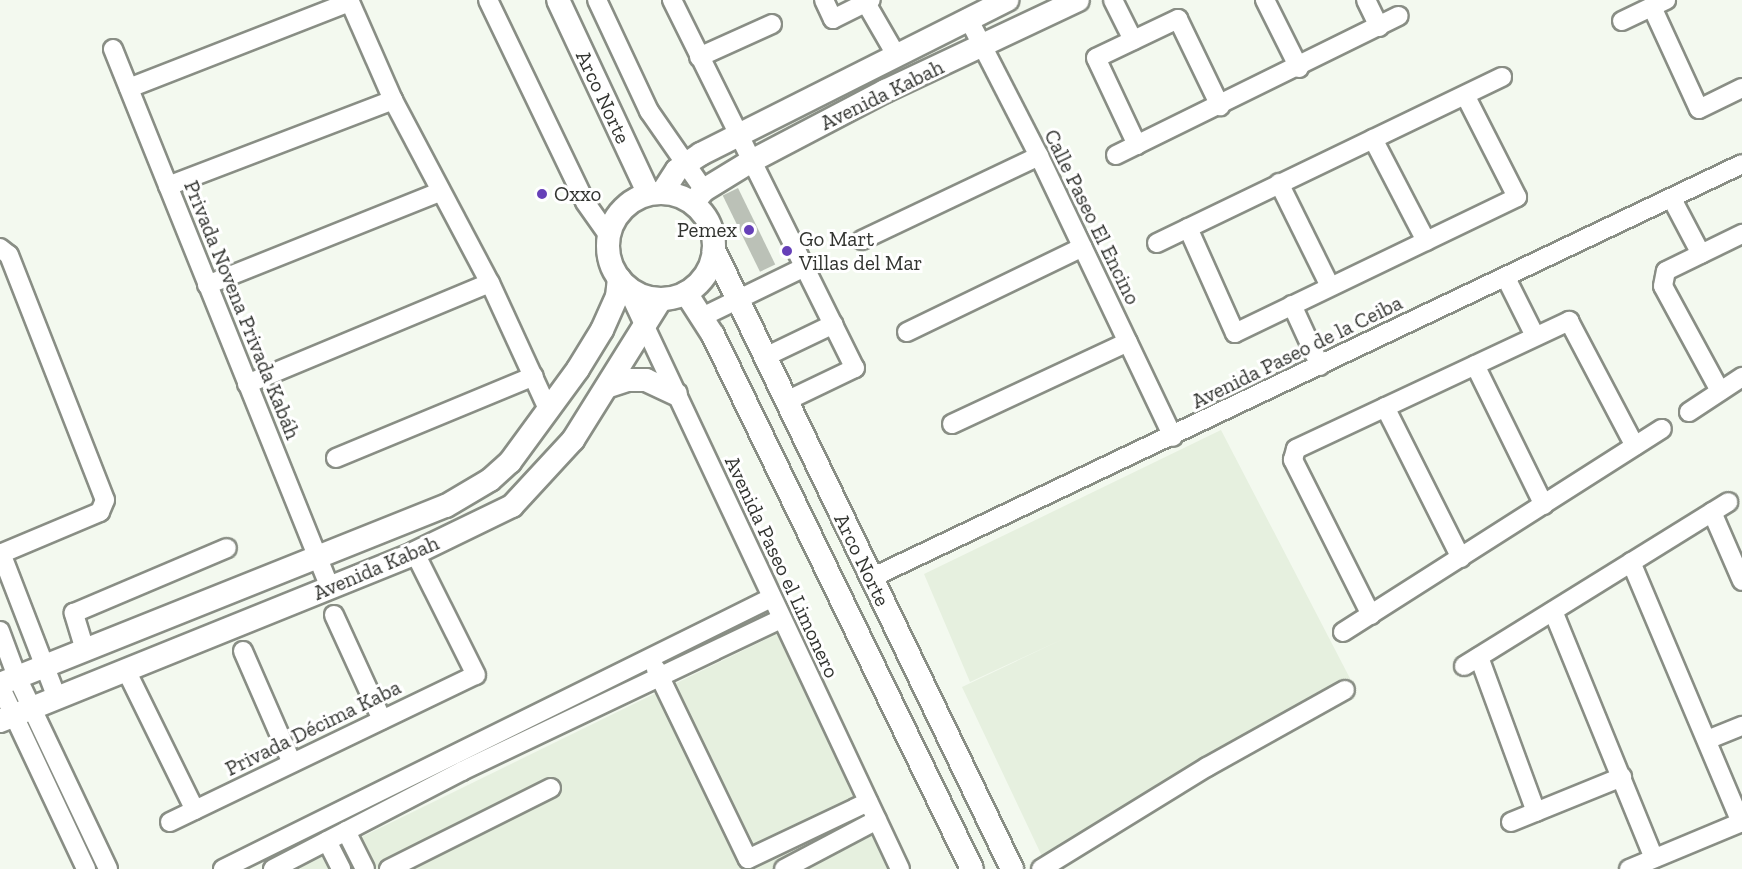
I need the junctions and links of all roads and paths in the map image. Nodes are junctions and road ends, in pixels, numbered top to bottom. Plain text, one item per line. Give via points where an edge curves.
1 (488, 0) edge
2 (558, 0) edge
3 (597, 0) edge
4 (672, 0) edge
5 (824, 0) edge
6 (1007, 0) edge
7 (1078, 0) edge
8 (1113, 0) edge
9 (1265, 0) edge
10 (1366, 0) edge
11 (868, 2) edge
12 (1659, 4) edge
13 (1399, 16) dead end
14 (968, 18) junction
15 (1622, 21) dead end
16 (772, 24) dead end
17 (1379, 27) junction
18 (1133, 40) junction
19 (981, 48) junction
20 (113, 49) dead end
21 (895, 53) junction
22 (699, 57) junction
23 (1299, 68) junction
24 (1502, 77) dead end
25 (129, 88) junction
26 (1740, 93) edge
27 (1465, 95) junction
28 (393, 100) junction
29 (1220, 106) junction
30 (739, 133) junction
31 (1373, 140) junction
32 (1137, 145) junction
33 (1116, 155) dead end
34 (1039, 156) junction
35 (754, 161) junction
36 (685, 164) junction
37 (1742, 164) edge
38 (1279, 183) junction
39 (168, 186) junction
40 (440, 192) junction
41 (655, 193) junction
42 (698, 196) junction
43 (1672, 199) junction
44 (1188, 228) junction
45 (1742, 234) edge
46 (609, 236) junction
47 (862, 240) dead end
48 (1426, 241) junction
49 (1157, 243) dead end
50 (1083, 247) junction
51 (0, 248) edge
52 (714, 249) junction
53 (1701, 254) junction
54 (807, 266) junction
55 (1506, 278) junction
56 (622, 281) junction
57 (490, 283) junction
58 (207, 285) junction
59 (1329, 286) junction
60 (686, 293) junction
61 (661, 299) junction
62 (737, 299) junction
63 (1292, 305) junction
64 (704, 316) junction
65 (834, 324) junction
66 (644, 326) junction
67 (907, 332) dead end
68 (1535, 336) junction
69 (1128, 342) junction
70 (765, 357) junction
71 (1475, 364) junction
72 (1320, 366) junction
73 (534, 376) junction
74 (1742, 377) edge
75 (247, 384) junction
76 (609, 386) junction
77 (1720, 391) junction
78 (676, 394) junction
79 (786, 401) junction
80 (1384, 407) junction
81 (549, 411) junction
82 (1689, 412) dead end
83 (952, 424) dead end
84 (1662, 429) dead end
85 (1173, 437) junction
86 (1635, 446) junction
87 (336, 458) dead end
88 (1728, 502) dead end
89 (1544, 505) junction
90 (1712, 512) junction
91 (227, 548) dead end
92 (416, 553) junction
93 (1, 554) edge
94 (316, 557) junction
95 (1461, 558) junction
96 (1631, 562) junction
97 (871, 578) junction
98 (1742, 581) edge
99 (330, 588) junction
100 (771, 598) junction
101 (1553, 611) junction
102 (334, 615) dead end
103 (1371, 615) junction
104 (781, 619) junction
105 (0, 631) edge
106 (1343, 632) dead end
107 (85, 650) junction
108 (243, 651) dead end
109 (651, 658) junction
110 (44, 666) junction
111 (126, 670) junction
112 (660, 679) junction
113 (6, 682) edge
114 (1345, 690) dead end
115 (57, 698) junction
116 (15, 715) edge
117 (382, 720) junction
118 (1742, 726) edge
119 (1707, 740) junction
120 (292, 763) junction
121 (459, 763) junction
122 (1622, 777) junction
123 (551, 788) dead end
124 (868, 802) junction
125 (195, 810) junction
126 (1536, 812) junction
127 (877, 820) junction
128 (170, 822) dead end
129 (1511, 822) dead end
130 (1742, 823) edge
131 (346, 831) junction
132 (327, 841) junction
133 (1654, 858) junction
134 (86, 869) edge
135 (108, 869) edge
136 (223, 869) edge
137 (273, 869) edge
138 (341, 869) edge
139 (365, 869) edge
140 (389, 869) edge
141 (784, 869) edge
142 (900, 869) edge
143 (972, 869) edge
144 (1012, 869) edge
145 (1041, 869) edge
146 (1629, 869) edge

1 - 46 street via 585,202
2 - 41 main road, Arco Norte
3 - 36 street via 649,111
4 - 22 street
5 - 11 street via 833,19
6 - 14 main road, Avenida Kabah
7 - 19 main road, Avenida Kabah
8 - 18 street
9 - 23 street
10 - 17 street
11 - 21 street
12 - 15 street
12 - 26 street via 1699,109
13 - 17 street
14 - 19 street, Calle Paseo El Encino
14 - 21 main road, Avenida Kabah
16 - 22 street
17 - 23 street
18 - 29 street via 1178,19
18 - 32 street via 1096,58
19 - 34 street, Calle Paseo El Encino
19 - 35 main road, Avenida Kabah via 885,91
20 - 25 street, Privada Novena Privada Kabáh
21 - 30 main road, Avenida Kabah
22 - 30 street
23 - 29 street
24 - 27 street
25 - 28 street via 350,2
25 - 39 street, Privada Novena Privada Kabáh
27 - 31 street
27 - 48 street via 1517,197
28 - 39 street
28 - 40 street
29 - 32 street
30 - 35 street
30 - 36 main road, Avenida Kabah
31 - 38 street
31 - 48 street
32 - 33 street
34 - 47 street
34 - 50 street, Calle Paseo El Encino
35 - 42 main road, Avenida Kabah
35 - 54 street
36 - 41 main road, Avenida Kabah
36 - 42 street
37 - 43 street, Avenida Paseo de la Ceiba
38 - 44 street
38 - 59 street
39 - 58 street, Privada Novena Privada Kabáh
40 - 57 street
40 - 58 street
41 - 42 main road
41 - 46 main road via 623,209
42 - 52 main road
43 - 53 street
43 - 55 street, Avenida Paseo de la Ceiba
44 - 49 street
44 - 63 street via 1235,333
45 - 53 street
46 - 56 main road via 609,251
48 - 59 street
50 - 67 street
50 - 69 street, Calle Paseo El Encino
51 - 93 street via 9,255 105,500 100,512
52 - 60 main road via 702,279
52 - 62 main road, Arco Norte
53 - 77 street via 1666,271 1663,286
54 - 62 street
54 - 65 street
55 - 68 street
55 - 72 street, Avenida Paseo de la Ceiba
56 - 61 main road via 642,295
56 - 66 street, Avenida Paseo el Limonero
56 - 81 main road, Avenida Kabah via 602,330
57 - 73 street
57 - 75 street
58 - 75 street, Privada Novena Privada Kabáh
59 - 63 street
60 - 61 main road
60 - 64 main road, Arco Norte
61 - 66 main road, Avenida Kabah
62 - 64 street
62 - 70 main road, Arco Norte
63 - 72 street
64 - 143 main road, Arco Norte
65 - 70 street
65 - 79 street via 855,368
66 - 76 main road, Avenida Kabah
66 - 78 street, Avenida Paseo el Limonero
68 - 71 street
68 - 86 street via 1569,321
69 - 83 street
69 - 85 street, Calle Paseo El Encino
70 - 79 main road, Arco Norte
71 - 80 street
71 - 89 street
72 - 85 street, Avenida Paseo de la Ceiba
73 - 81 street
73 - 87 street
74 - 77 street
75 - 94 street, Privada Novena Privada Kabáh
76 - 78 main road via 646,380
76 - 92 main road, Avenida Kabah via 573,440 518,502 486,522
77 - 82 street
78 - 100 street, Avenida Paseo el Limonero
79 - 97 main road, Arco Norte
80 - 95 street
80 - 103 street via 1296,449 1293,460
81 - 94 main road, Avenida Kabah via 510,462 470,493
84 - 86 street
85 - 97 street, Avenida Paseo de la Ceiba
86 - 89 street
88 - 90 street
89 - 95 street
90 - 96 street
90 - 98 street
91 - 107 street via 74,613
92 - 99 main road, Avenida Kabah
92 - 117 street, Privada Décima Kaba via 476,675
93 - 110 street
94 - 99 street, Privada Novena Privada Kabáh
94 - 107 main road, Avenida Kabah
95 - 103 street
96 - 101 street
96 - 119 street
97 - 144 main road, Arco Norte
99 - 111 main road, Avenida Kabah
100 - 104 street, Avenida Paseo el Limonero
100 - 109 street
101 - 122 street
101 - 126 street via 1472,661
102 - 117 street
103 - 106 street
104 - 112 street
104 - 124 street, Avenida Paseo el Limonero
105 - 113 street
107 - 110 main road, Avenida Kabah
108 - 120 street
109 - 112 street
109 - 121 street
110 - 113 main road, Avenida Kabah
110 - 115 street
111 - 115 main road, Avenida Kabah
111 - 125 street
112 - 121 street
112 - 124 street via 748,859
113 - 116 street
114 - 145 street via 1196,773
115 - 116 main road, Avenida Kabah
116 - 134 street
116 - 135 street
117 - 120 street, Privada Décima Kaba
118 - 119 street
119 - 130 street
120 - 125 street, Privada Décima Kaba
121 - 131 street
121 - 136 street
122 - 126 street
122 - 133 street
123 - 140 street
124 - 127 street, Avenida Paseo el Limonero
125 - 128 street, Privada Décima Kaba
126 - 129 street
127 - 141 street
127 - 142 street, Avenida Paseo el Limonero
130 - 133 street
131 - 132 street
131 - 139 street
132 - 137 street
132 - 138 street
133 - 146 street

